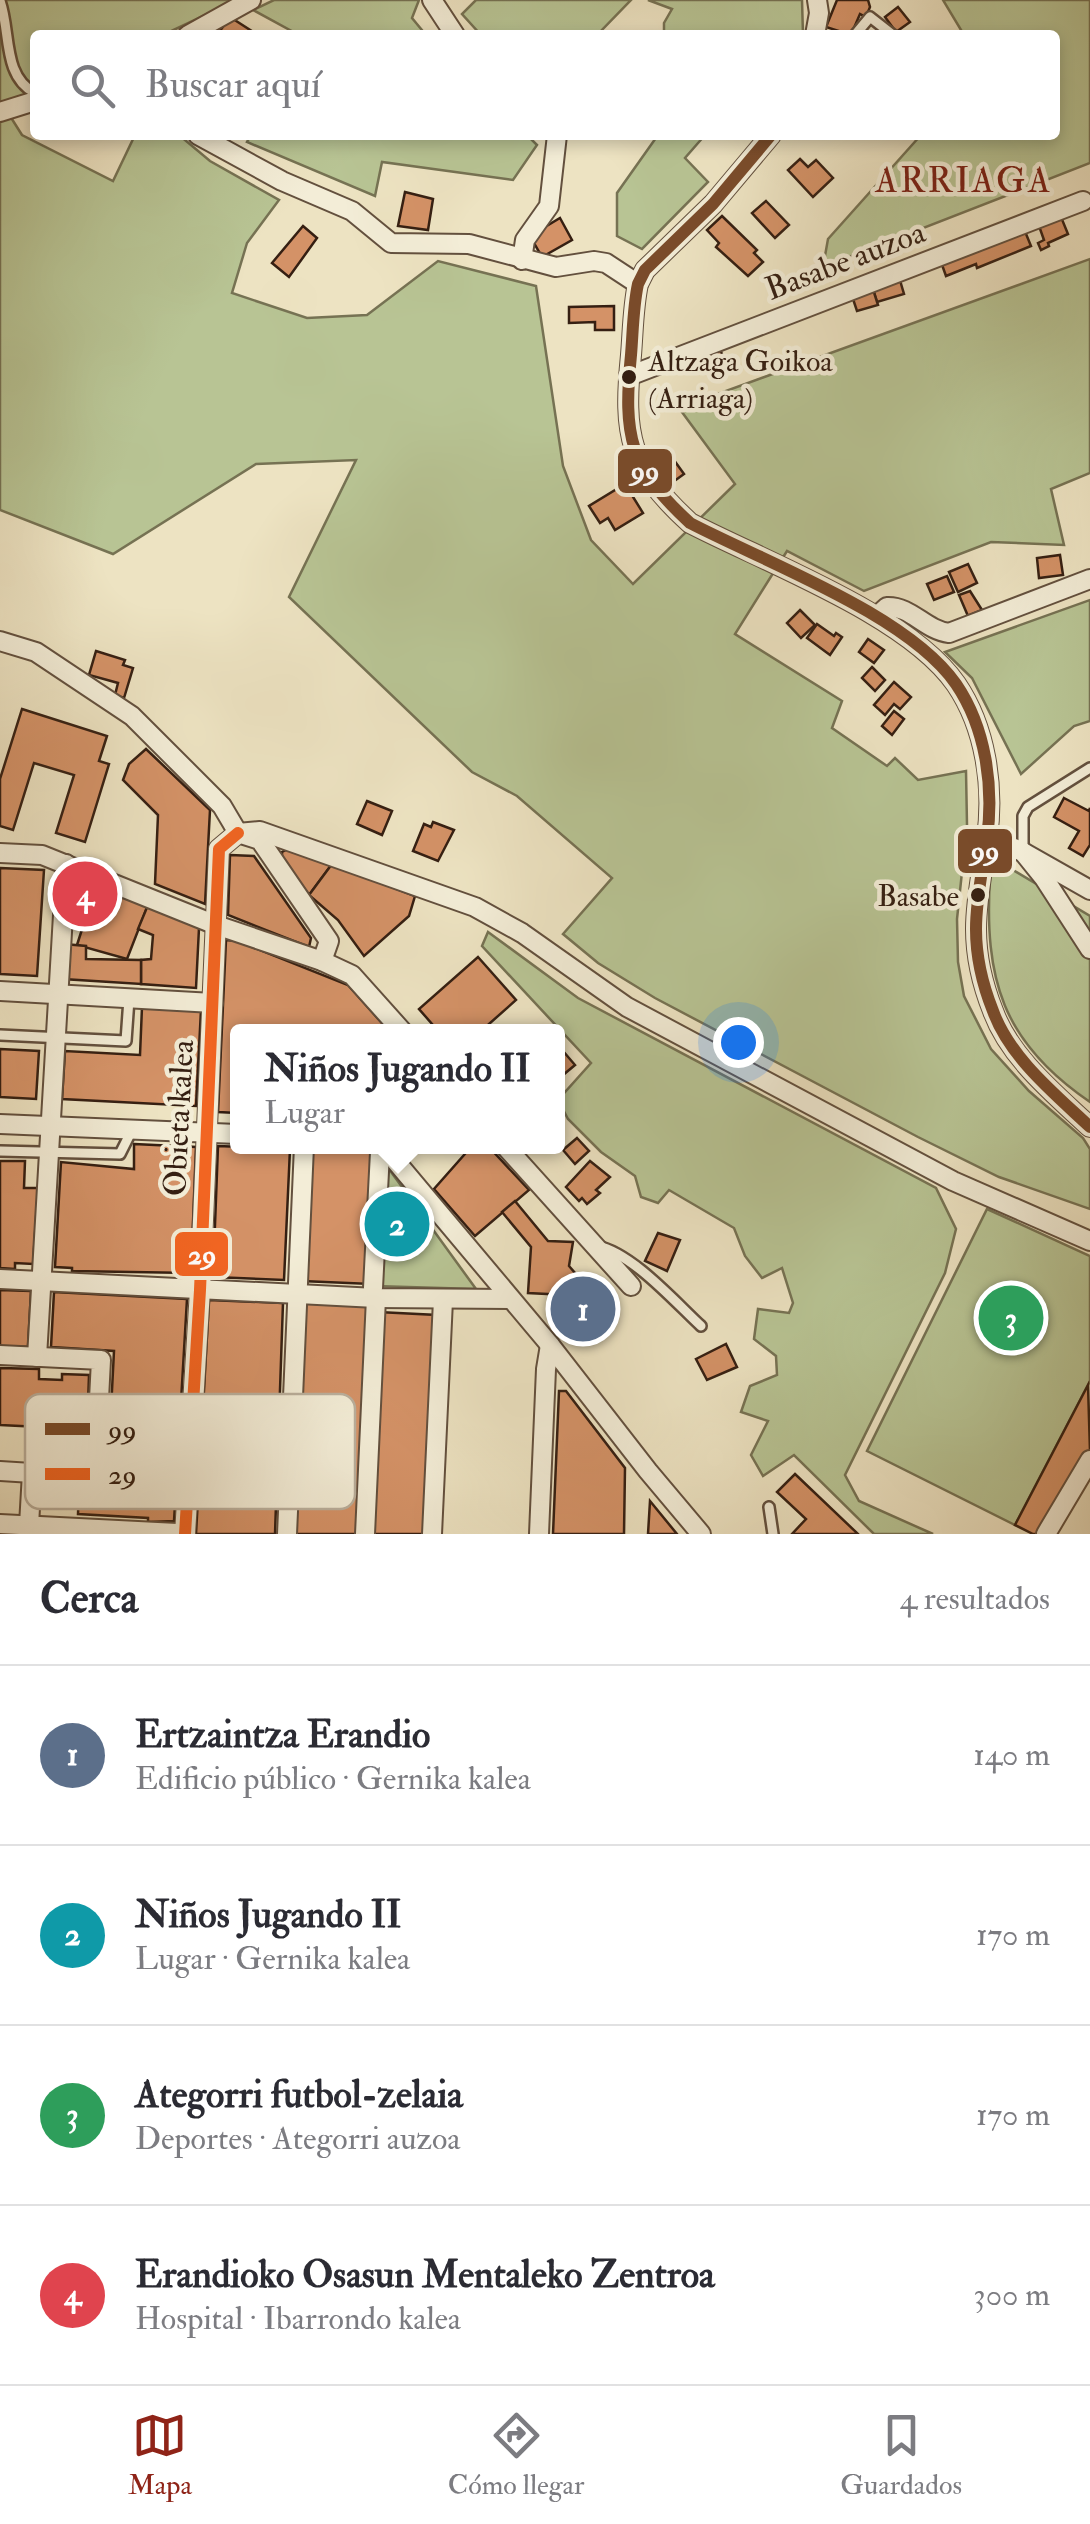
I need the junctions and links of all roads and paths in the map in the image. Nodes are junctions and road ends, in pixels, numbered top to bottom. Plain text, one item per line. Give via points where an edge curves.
1 (251, 0) edge
2 (432, 0) edge
3 (817, 0) edge
4 (0, 1) edge
5 (197, 30) edge
6 (452, 30) edge
7 (819, 30) edge
8 (859, 30) edge
9 (887, 30) edge
10 (30, 90) edge
11 (30, 103) edge
12 (0, 112) edge
13 (207, 140) edge
14 (556, 140) edge
15 (767, 140) edge
16 (1082, 201) dead end
17 (522, 260) junction
18 (638, 284) junction
19 (629, 376) junction
20 (1090, 580) edge
21 (877, 616) junction
22 (0, 641) edge
23 (1090, 768) edge
24 (238, 833) junction
25 (988, 836) junction
26 (1023, 852) junction
27 (0, 853) edge
28 (66, 864) junction
29 (1090, 890) edge
30 (216, 926) junction
31 (1090, 949) edge
32 (322, 961) junction
33 (0, 991) edge
34 (58, 995) junction
35 (130, 999) junction
36 (213, 1004) junction
37 (395, 1024) edge
38 (0, 1035) edge
39 (56, 1037) junction
40 (0, 1124) edge
41 (51, 1127) junction
42 (1090, 1127) edge
43 (132, 1130) junction
44 (207, 1132) junction
45 (230, 1134) edge
46 (0, 1151) edge
47 (50, 1152) junction
48 (304, 1154) edge
49 (381, 1154) edge
50 (385, 1154) edge
51 (512, 1154) edge
52 (1090, 1240) edge
53 (595, 1246) junction
54 (0, 1279) edge
55 (42, 1281) junction
56 (632, 1286) dead end
57 (200, 1290) junction
58 (374, 1293) junction
59 (297, 1294) junction
60 (510, 1299) junction
61 (443, 1300) junction
62 (701, 1326) dead end
63 (550, 1344) junction
64 (0, 1355) edge
65 (38, 1357) junction
66 (99, 1394) edge
67 (194, 1394) edge
68 (293, 1394) edge
69 (1090, 1460) edge
70 (0, 1471) edge
71 (25, 1473) edge
72 (770, 1507) dead end
73 (30, 1509) edge
74 (187, 1509) edge
75 (288, 1509) edge
76 (0, 1524) edge
77 (29, 1525) junction
78 (177, 1534) edge
79 (185, 1534) edge
80 (287, 1534) edge
81 (365, 1534) edge
82 (432, 1534) edge
83 (538, 1534) edge
84 (702, 1534) edge
85 (774, 1534) edge
86 (1046, 1534) edge

1 - 5 street
2 - 6 street
3 - 7 street
4 - 10 lane via 13,65
8 - 9 lane via 870,17
11 - 12 street
13 - 17 street via 352,211 390,242 468,244
14 - 17 street via 548,206 524,240
15 - 18 street
16 - 19 street, Basabe auzoa
17 - 18 street via 606,263
18 - 19 street
19 - 21 street via 629,432 642,470 667,502 690,524
20 - 21 street via 949,633 898,607
21 - 25 street via 955,684 980,734
22 - 24 street via 36,652 132,716 222,806
23 - 26 lane via 1028,808
24 - 30 street, Obieta kalea via 219,849
24 - 32 street via 260,840 329,942
24 - 52 street via 260,831 475,906 627,1007 998,1202
25 - 26 street
25 - 42 street via 976,930 994,1014 1039,1079
26 - 29 street
26 - 31 street
27 - 28 street
28 - 30 street
28 - 34 street
30 - 32 street
30 - 36 street, Obieta kalea
32 - 37 street via 352,975
33 - 34 street
34 - 35 street
34 - 39 street
35 - 36 street
35 - 39 lane via 126,1041
36 - 44 street, Obieta kalea
38 - 39 lane
39 - 41 street
40 - 41 street
41 - 43 street
41 - 47 street
43 - 44 street
43 - 47 lane via 120,1154
44 - 45 street
44 - 57 street, Obieta kalea
46 - 47 lane
47 - 55 street
48 - 59 street
49 - 58 street
50 - 60 street
51 - 53 street
53 - 56 street
53 - 62 lane via 611,1249 639,1270
54 - 55 street
55 - 57 street
55 - 65 street
57 - 59 street
57 - 67 street, Obieta kalea
58 - 59 street
58 - 61 street
58 - 81 street
59 - 68 street
60 - 61 street
60 - 63 street
61 - 82 street
63 - 83 street
63 - 84 street
64 - 65 street
65 - 66 street via 101,1360
69 - 86 street
70 - 71 street
72 - 85 lane
73 - 77 street
74 - 79 street, Obieta kalea
75 - 80 street
76 - 77 street
77 - 78 street

